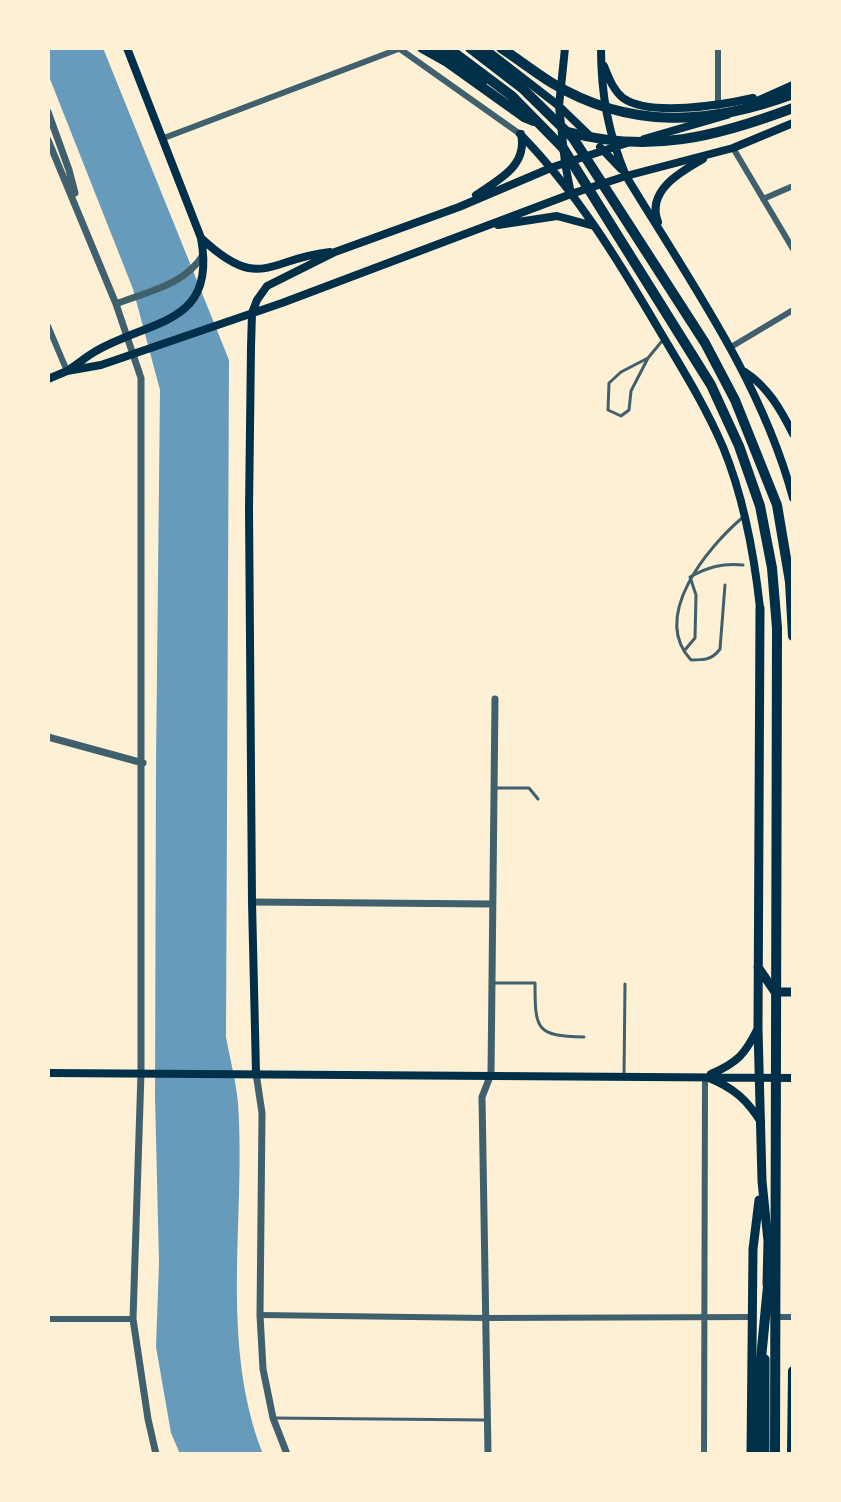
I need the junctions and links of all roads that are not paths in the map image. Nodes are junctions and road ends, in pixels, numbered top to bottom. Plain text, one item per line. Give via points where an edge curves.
1 (127, 48) edge
2 (422, 48) edge
3 (436, 48) edge
4 (448, 48) edge
5 (470, 48) edge
6 (484, 48) edge
7 (501, 48) edge
8 (565, 48) edge
9 (601, 48) edge
10 (718, 48) edge
11 (401, 49) edge
12 (601, 59) junction
13 (793, 85) edge
14 (793, 94) edge
15 (766, 96) junction
16 (559, 106) junction
17 (718, 106) junction
18 (604, 107) junction
19 (793, 108) edge
20 (48, 112) edge
21 (793, 123) edge
22 (520, 134) junction
23 (164, 138) junction
24 (48, 140) edge
25 (614, 147) junction
26 (733, 148) junction
27 (604, 150) junction
28 (712, 153) junction
29 (565, 163) junction
30 (553, 167) junction
31 (626, 176) junction
32 (793, 186) edge
33 (571, 194) junction
34 (763, 199) junction
35 (459, 207) junction
36 (80, 215) junction
37 (594, 226) junction
38 (478, 228) junction
39 (201, 238) junction
40 (666, 242) junction
41 (793, 249) edge
42 (335, 252) junction
43 (203, 254) junction
44 (116, 304) junction
45 (793, 310) edge
46 (252, 313) junction
47 (48, 326) edge
48 (129, 336) junction
49 (664, 338) junction
50 (731, 347) junction
51 (134, 352) junction
52 (648, 358) junction
53 (742, 370) junction
54 (67, 371) junction
55 (48, 379) edge
56 (793, 434) edge
57 (793, 498) edge
58 (745, 515) junction
59 (743, 565) dead end
60 (690, 577) junction
61 (725, 585) dead end
62 (760, 608) joint
63 (793, 636) edge
64 (684, 651) junction
65 (495, 699) dead end
66 (48, 737) edge
67 (143, 763) junction
68 (494, 788) junction
69 (538, 799) dead end
70 (252, 902) junction
71 (492, 904) junction
72 (758, 967) junction
73 (492, 983) junction
74 (625, 984) dead end
75 (793, 992) edge
76 (758, 1029) junction
77 (584, 1037) dead end
78 (48, 1073) edge
79 (141, 1073) junction
80 (256, 1073) junction
81 (491, 1074) junction
82 (624, 1076) junction
83 (705, 1077) junction
84 (760, 1077) junction
85 (793, 1078) edge
86 (762, 1123) junction
87 (762, 1181) junction
88 (775, 1218) junction
89 (260, 1315) junction
90 (705, 1317) junction
91 (752, 1317) junction
92 (765, 1317) junction
93 (793, 1317) edge
94 (486, 1318) junction
95 (48, 1319) edge
96 (133, 1319) junction
97 (793, 1371) edge
98 (273, 1418) junction
99 (487, 1420) junction
100 (156, 1454) edge
101 (287, 1454) edge
102 (488, 1454) edge
103 (704, 1454) edge
104 (754, 1454) edge
105 (765, 1454) edge
106 (775, 1454) edge
107 (792, 1454) edge

1 - 23 main road
2 - 19 highway via 524,117 597,140 690,140
3 - 16 main road via 495,92
4 - 88 highway via 512,96 563,148 711,385 760,506 777,628
5 - 63 highway via 522,88 573,138 705,343 735,400 777,505
6 - 16 main road
7 - 18 highway via 552,83
8 - 16 main road
9 - 12 main road
10 - 17 street
11 - 22 street
11 - 23 street
12 - 17 main road via 612,85 631,103
12 - 18 main road
13 - 15 main road
14 - 18 highway via 697,118 632,116
15 - 17 main road
15 - 25 main road via 720,119
16 - 27 main road
16 - 29 main road
18 - 25 main road
20 - 36 street
21 - 26 main road
22 - 30 main road
22 - 35 main road via 520,158 509,173
23 - 39 main road
24 - 36 street
25 - 27 main road
25 - 31 main road
26 - 28 main road
26 - 34 street
27 - 29 main road
27 - 31 main road
28 - 31 main road
28 - 40 main road via 683,171 657,197 655,213
29 - 30 main road
29 - 33 main road
30 - 33 main road
30 - 35 main road
31 - 33 main road
31 - 40 main road
32 - 34 street
33 - 37 main road
33 - 38 main road
34 - 41 street
35 - 42 main road
36 - 44 street
37 - 38 main road via 557,216
37 - 49 main road
38 - 46 main road
39 - 42 main road via 243,268 276,267
39 - 43 main road
40 - 50 main road
42 - 46 main road via 267,286
43 - 44 street via 180,279
43 - 48 main road via 201,286 190,303 177,316
44 - 48 street
45 - 50 street
46 - 51 main road
46 - 70 main road
47 - 54 street
48 - 51 street
48 - 54 main road
49 - 52 lane
49 - 58 main road via 723,448
50 - 53 main road
51 - 54 main road
51 - 67 street via 142,398
52 - 52 lane via 609,383 608,410 621,416 629,410 631,391
53 - 56 main road via 758,380
53 - 57 main road via 782,459
54 - 55 main road
58 - 60 lane via 718,538
58 - 62 main road
59 - 60 lane via 725,563
60 - 64 lane via 680,603 678,636
60 - 64 lane via 696,595 695,638
61 - 64 lane via 720,649 704,660 691,660
62 - 72 main road
65 - 68 street
66 - 67 street
67 - 79 street
68 - 69 lane via 529,788
68 - 71 street
70 - 71 street
70 - 80 main road
71 - 73 street
72 - 75 main road via 775,992
72 - 76 main road
73 - 77 lane via 535,983 535,1013 546,1032
73 - 81 street
74 - 82 lane
76 - 83 main road via 745,1053
76 - 84 main road
78 - 79 main road
79 - 80 main road
79 - 96 street
80 - 81 main road
80 - 89 street via 262,1113
81 - 82 main road
81 - 94 street via 482,1097
82 - 83 main road
83 - 84 main road
83 - 86 main road via 730,1087
83 - 90 street
84 - 85 main road
84 - 86 main road
86 - 87 main road
87 - 91 main road
87 - 92 main road via 768,1241
88 - 104 highway
88 - 106 highway
89 - 94 street
89 - 98 street
90 - 91 street
90 - 94 street
90 - 103 street
91 - 92 street
91 - 104 main road
92 - 93 street
92 - 105 main road
94 - 99 street
95 - 96 street
96 - 100 street
97 - 107 highway
98 - 99 lane
98 - 101 street
99 - 102 street

